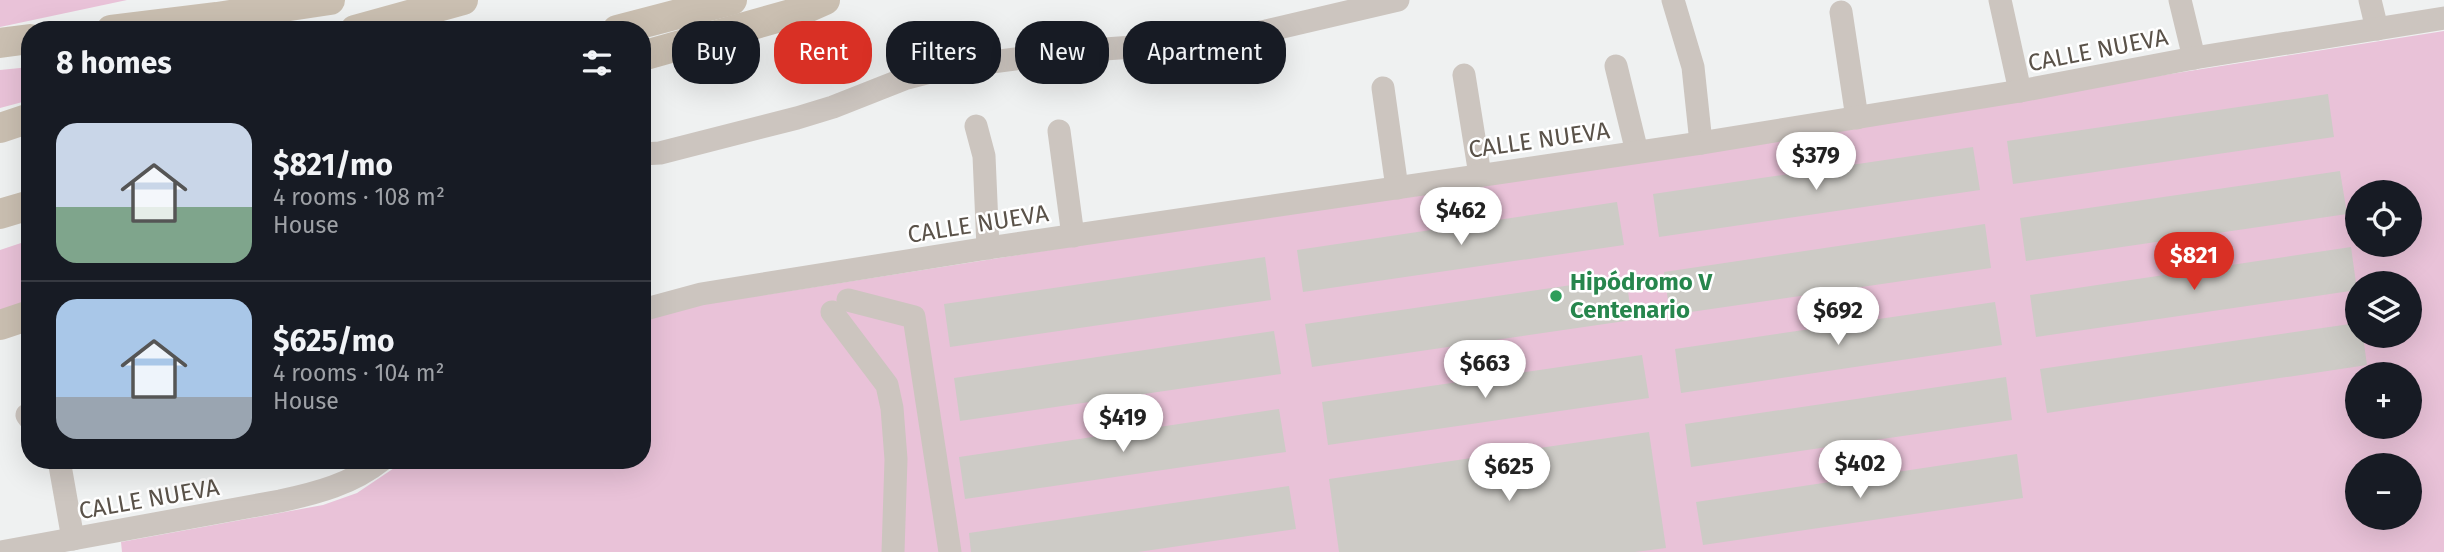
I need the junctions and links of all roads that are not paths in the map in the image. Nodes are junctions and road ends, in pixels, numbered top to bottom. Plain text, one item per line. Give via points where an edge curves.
1 (330, 0) edge
2 (463, 0) edge
3 (732, 0) edge
4 (825, 0) edge
5 (1398, 0) edge
6 (1673, 0) edge
7 (2000, 0) edge
8 (2180, 0) edge
9 (2370, 0) edge
10 (1320, 8) edge
11 (1841, 12) dead end
12 (2444, 18) edge
13 (190, 21) edge
14 (387, 21) edge
15 (651, 21) edge
16 (2377, 29) junction
17 (21, 40) edge
18 (0, 43) edge
19 (651, 53) edge
20 (2194, 58) junction
21 (1616, 66) dead end
22 (1464, 75) dead end
23 (1383, 89) dead end
24 (2020, 92) junction
25 (1857, 118) junction
26 (21, 121) edge
27 (976, 126) dead end
28 (0, 128) edge
29 (1059, 131) dead end
30 (1701, 143) junction
31 (1637, 152) junction
32 (651, 154) edge
33 (1480, 175) junction
34 (1397, 188) junction
35 (21, 208) edge
36 (0, 214) edge
37 (1073, 236) junction
38 (988, 248) junction
39 (651, 308) edge
40 (21, 317) edge
41 (0, 325) edge
42 (61, 469) edge
43 (371, 469) edge
44 (73, 539) junction
45 (1, 552) edge
46 (893, 552) edge
47 (950, 552) edge

1 - 13 main road
2 - 14 main road
3 - 15 main road
4 - 19 main road via 798,12
5 - 10 street
6 - 30 street via 1693,67
7 - 24 street
8 - 20 street
9 - 16 street
10 - 32 street via 1266,31 1205,42 1076,51 946,68 797,118
11 - 25 street
12 - 16 street, CALLE NUEVA
16 - 20 street, CALLE NUEVA
17 - 18 main road
20 - 24 street, CALLE NUEVA
21 - 31 street
22 - 33 street
23 - 34 street
24 - 25 street, CALLE NUEVA
25 - 30 street, CALLE NUEVA
26 - 28 main road
27 - 38 street via 984,156
29 - 37 street
30 - 31 street, CALLE NUEVA
31 - 33 street, CALLE NUEVA
33 - 34 street, CALLE NUEVA
34 - 37 street, CALLE NUEVA
35 - 36 main road
37 - 38 street, CALLE NUEVA
38 - 39 street, CALLE NUEVA via 701,294
40 - 41 main road
42 - 44 street
43 - 44 street, CALLE NUEVA via 326,491
44 - 45 street, CALLE NUEVA
46 - 47 street via 896,459 892,408 887,385 840,306 914,317

